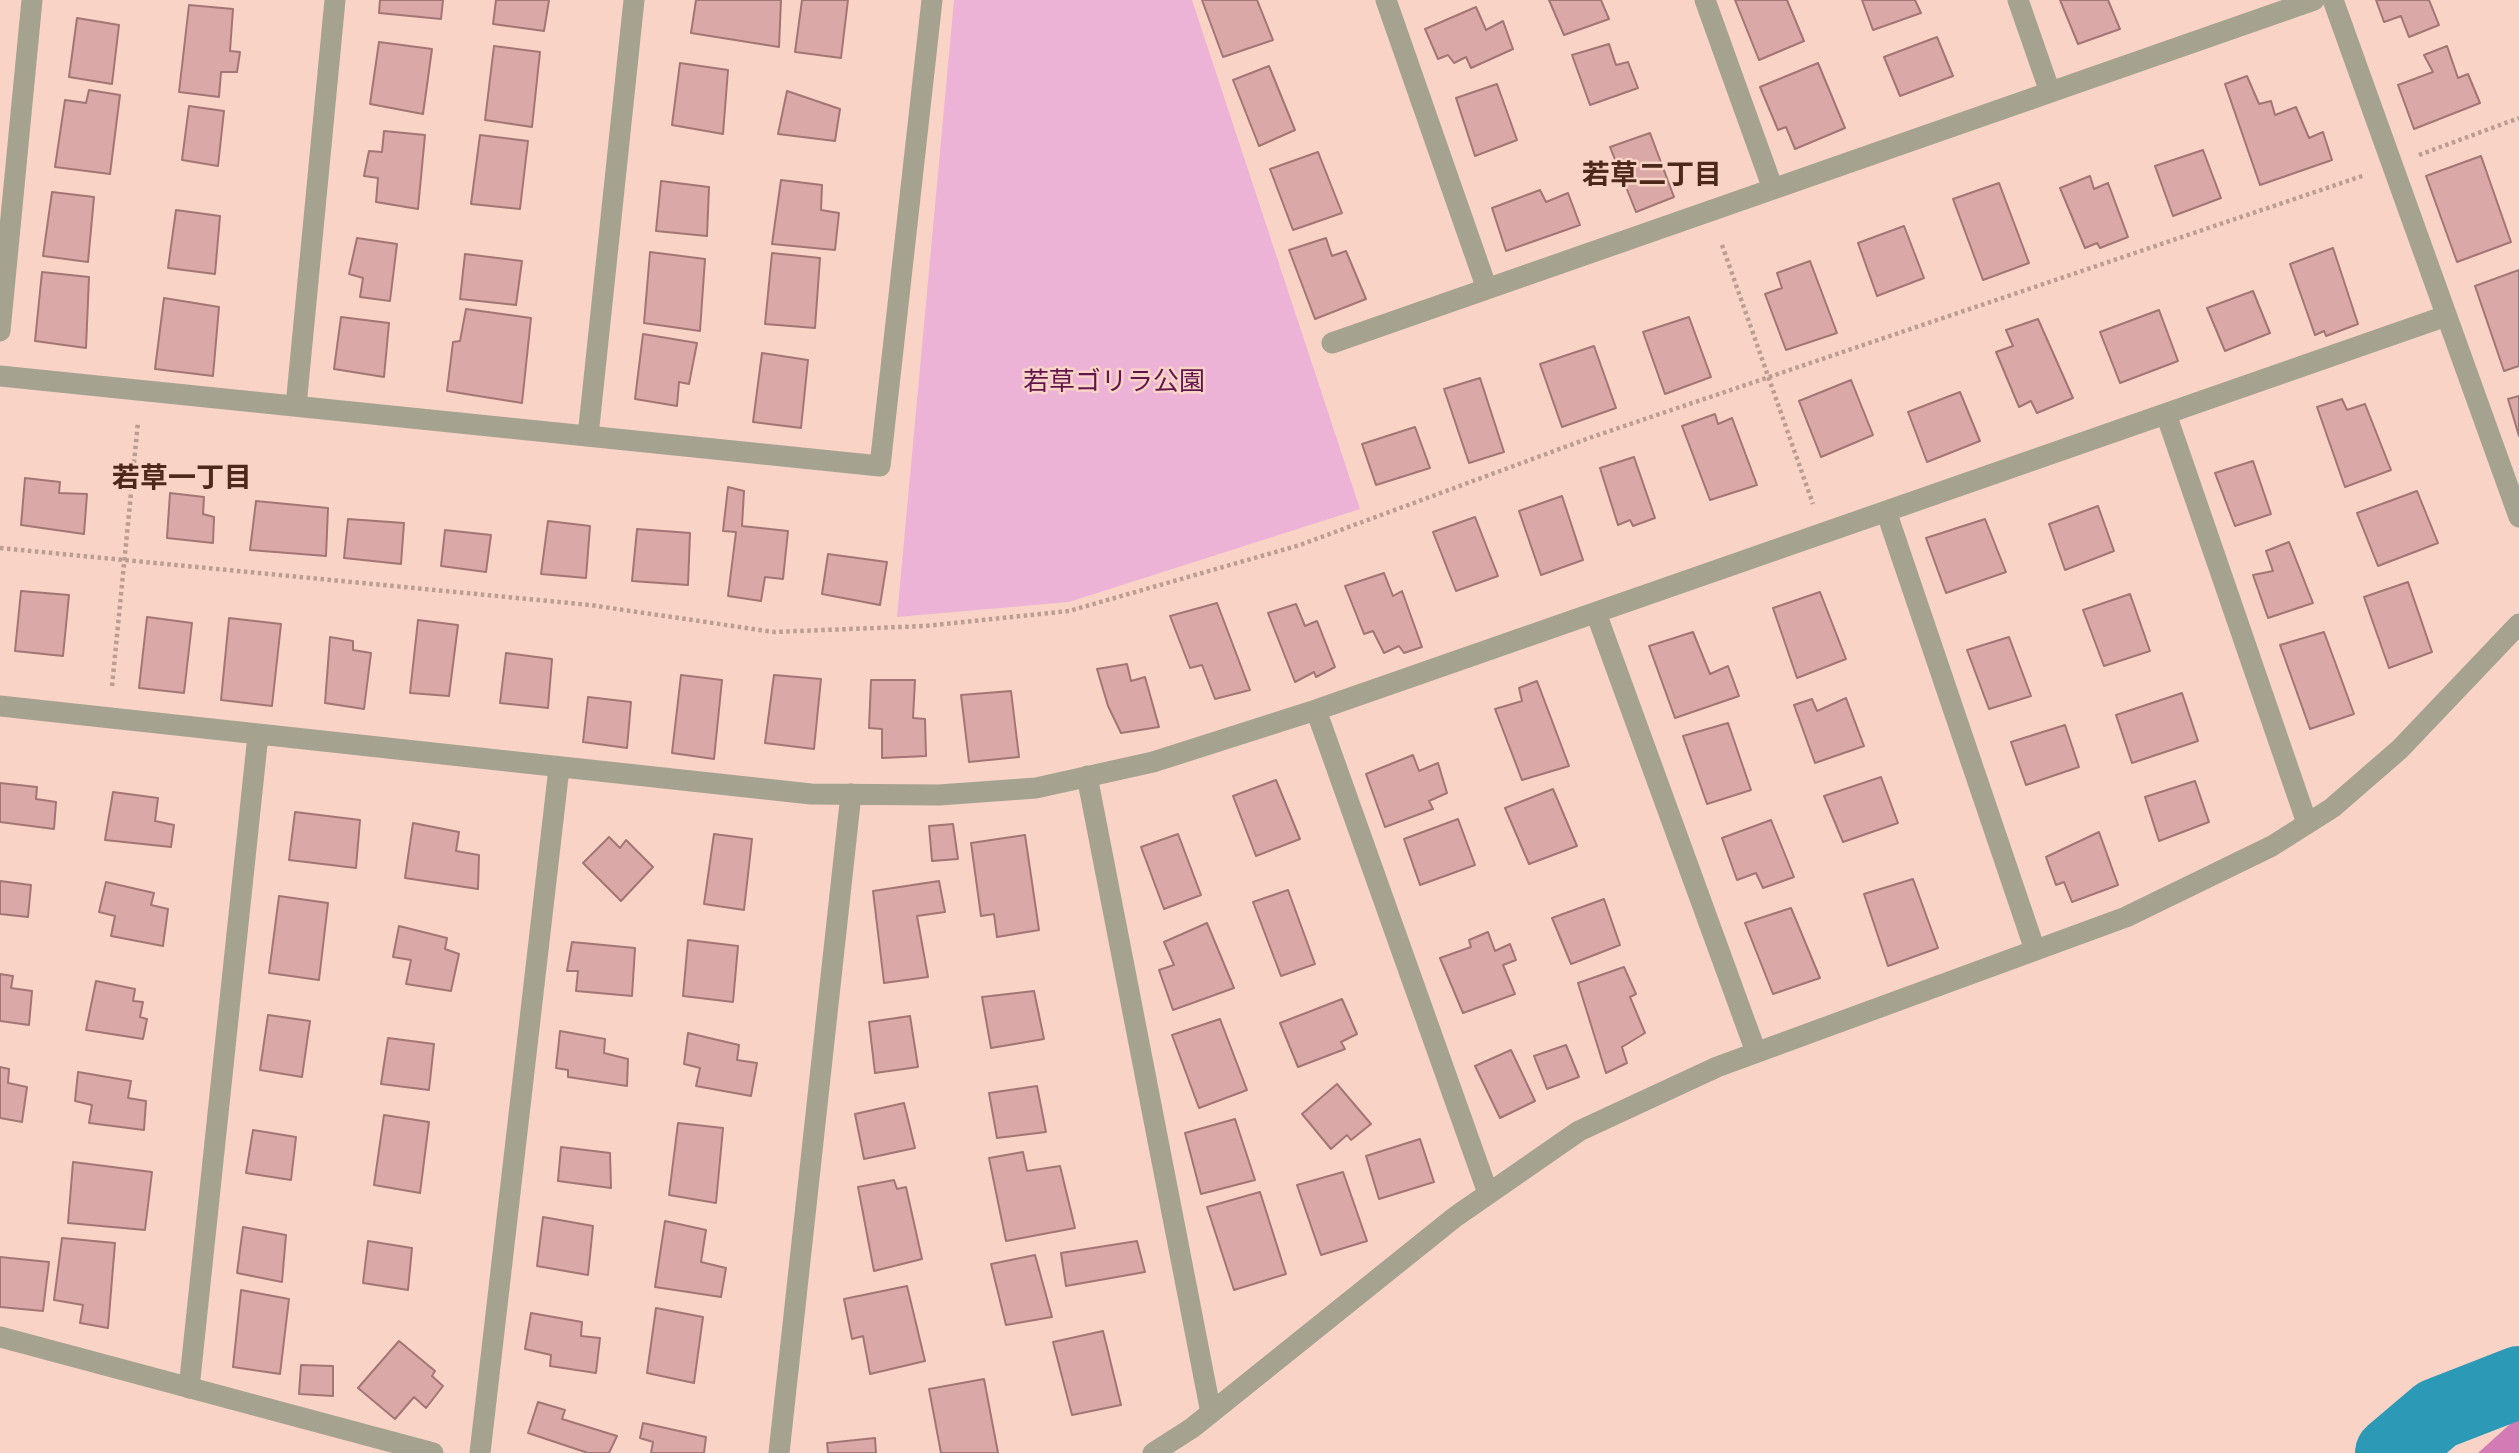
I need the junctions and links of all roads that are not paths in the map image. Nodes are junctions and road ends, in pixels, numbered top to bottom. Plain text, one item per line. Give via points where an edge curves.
1 (32, 0) edge
2 (335, 0) edge
3 (634, 0) edge
4 (932, 0) edge
5 (1386, 0) edge
6 (1705, 0) edge
7 (2018, 0) edge
8 (2314, 0) edge
9 (2333, 0) edge
10 (2050, 92) junction
11 (1773, 190) junction
12 (1487, 289) junction
13 (2446, 316) junction
14 (0, 331) edge
15 (1332, 343) dead end
16 (0, 376) edge
17 (296, 406) junction
18 (2166, 414) junction
19 (588, 436) junction
20 (1886, 511) junction
21 (2519, 517) edge
22 (1596, 612) junction
23 (2519, 624) edge
24 (0, 706) edge
25 (1316, 710) junction
26 (258, 735) junction
27 (559, 768) junction
28 (1087, 776) junction
29 (851, 794) junction
30 (2308, 823) junction
31 (2035, 950) junction
32 (1756, 1052) junction
33 (1488, 1194) junction
34 (0, 1337) edge
35 (189, 1388) junction
36 (1211, 1413) junction
37 (433, 1453) edge
38 (480, 1453) edge
39 (779, 1453) edge
40 (1153, 1453) edge

1 - 14 street
2 - 17 street
3 - 19 street
4 - 19 street via 880,466
5 - 12 street
6 - 11 street
7 - 10 street
8 - 10 street
9 - 13 street
10 - 11 street
11 - 12 street
12 - 15 street
13 - 18 street
13 - 21 street
16 - 17 street
17 - 19 street
18 - 20 street
18 - 30 street
20 - 22 street
20 - 31 street
22 - 25 street
22 - 32 street
23 - 30 street via 2400,749
24 - 26 street
25 - 28 street via 1153,762
25 - 33 street
26 - 27 street
26 - 35 street
27 - 29 street via 811,794
27 - 38 street
28 - 29 street via 1036,788
28 - 36 street
29 - 39 street
30 - 31 street via 2204,881 2126,917
31 - 32 street
32 - 33 street via 1579,1131
33 - 36 street
34 - 35 street
35 - 37 street
36 - 40 street

